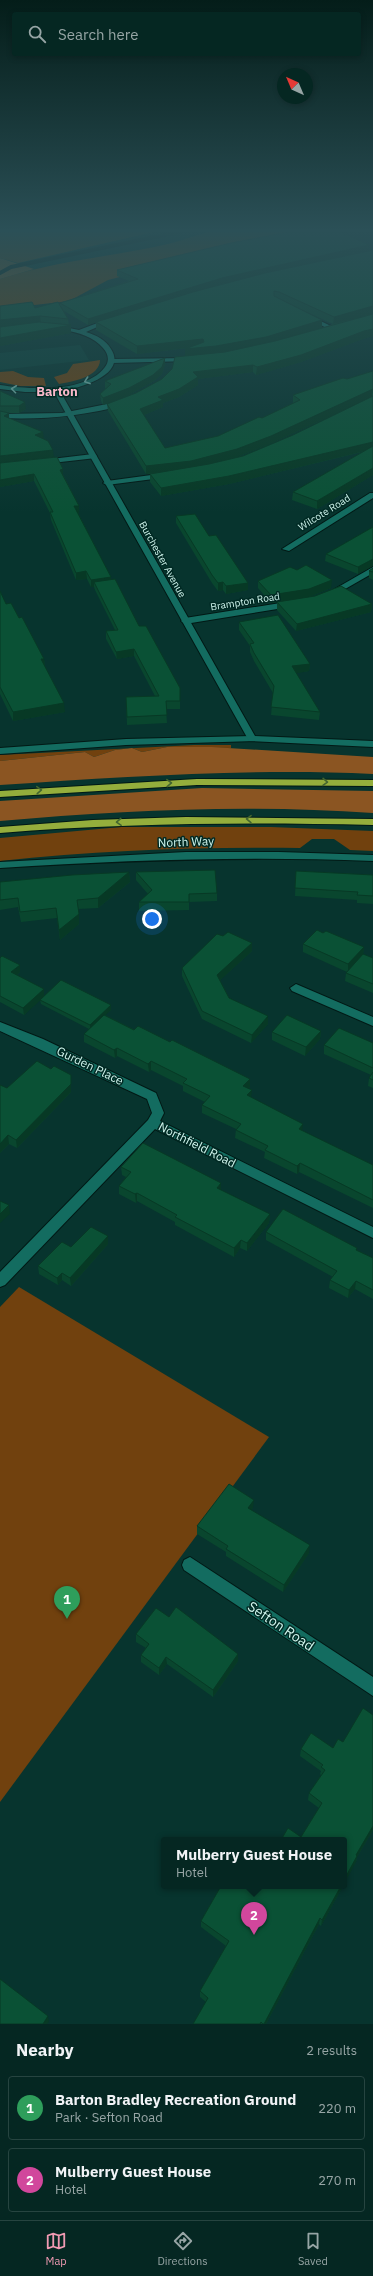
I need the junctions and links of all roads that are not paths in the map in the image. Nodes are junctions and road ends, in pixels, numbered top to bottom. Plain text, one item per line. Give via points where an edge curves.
1 (102, 323) edge
2 (326, 323) edge
3 (46, 327) edge
4 (79, 332) junction
5 (316, 332) edge
6 (196, 359) edge
7 (112, 361) junction
8 (0, 387) edge
9 (56, 390) junction
10 (131, 399) edge
11 (70, 415) junction
12 (0, 416) edge
13 (93, 456) junction
14 (31, 463) edge
15 (173, 474) edge
16 (107, 483) junction
17 (373, 495) edge
18 (286, 549) dead end
19 (373, 570) edge
20 (318, 598) edge
21 (305, 601) edge
22 (185, 621) junction
23 (252, 739) junction
24 (373, 744) edge
25 (0, 751) edge
26 (373, 783) edge
27 (0, 794) edge
28 (373, 822) edge
29 (0, 830) edge
30 (373, 858) edge
31 (0, 865) edge
32 (296, 988) dead end
33 (373, 1022) edge
34 (0, 1026) edge
35 (153, 1123) junction
36 (373, 1233) edge
37 (0, 1282) edge
38 (190, 1565) dead end
39 (373, 1688) edge

1 - 4 street
2 - 5 street via 334,327
3 - 4 street
4 - 7 street via 95,338 104,345 111,354
6 - 7 street via 170,363
7 -> 9 street via 110,367 100,376 69,388
9 -> 8 street via 30,391
9 - 11 street, Burchester Avenue
10 - 11 street via 106,408
11 - 12 street
11 - 13 street, Burchester Avenue
13 - 14 street
13 - 16 street, Burchester Avenue
15 - 16 street
16 - 22 street, Burchester Avenue
17 - 18 street, Wilcote Road
19 - 20 street via 343,588
21 - 22 street, Brampton Road
22 - 23 street, Burchester Avenue
23 - 24 street
23 - 25 street via 126,742
27 -> 26 highway via 190,782
28 -> 29 highway, North Way via 192,819
30 - 31 street, North Way via 263,853 94,858
32 - 33 street
34 - 35 street, Gurden Place via 42,1042 152,1096 158,1113
35 - 36 street, Northfield Road
35 - 37 street, Northfield Road
38 - 39 street, Sefton Road

